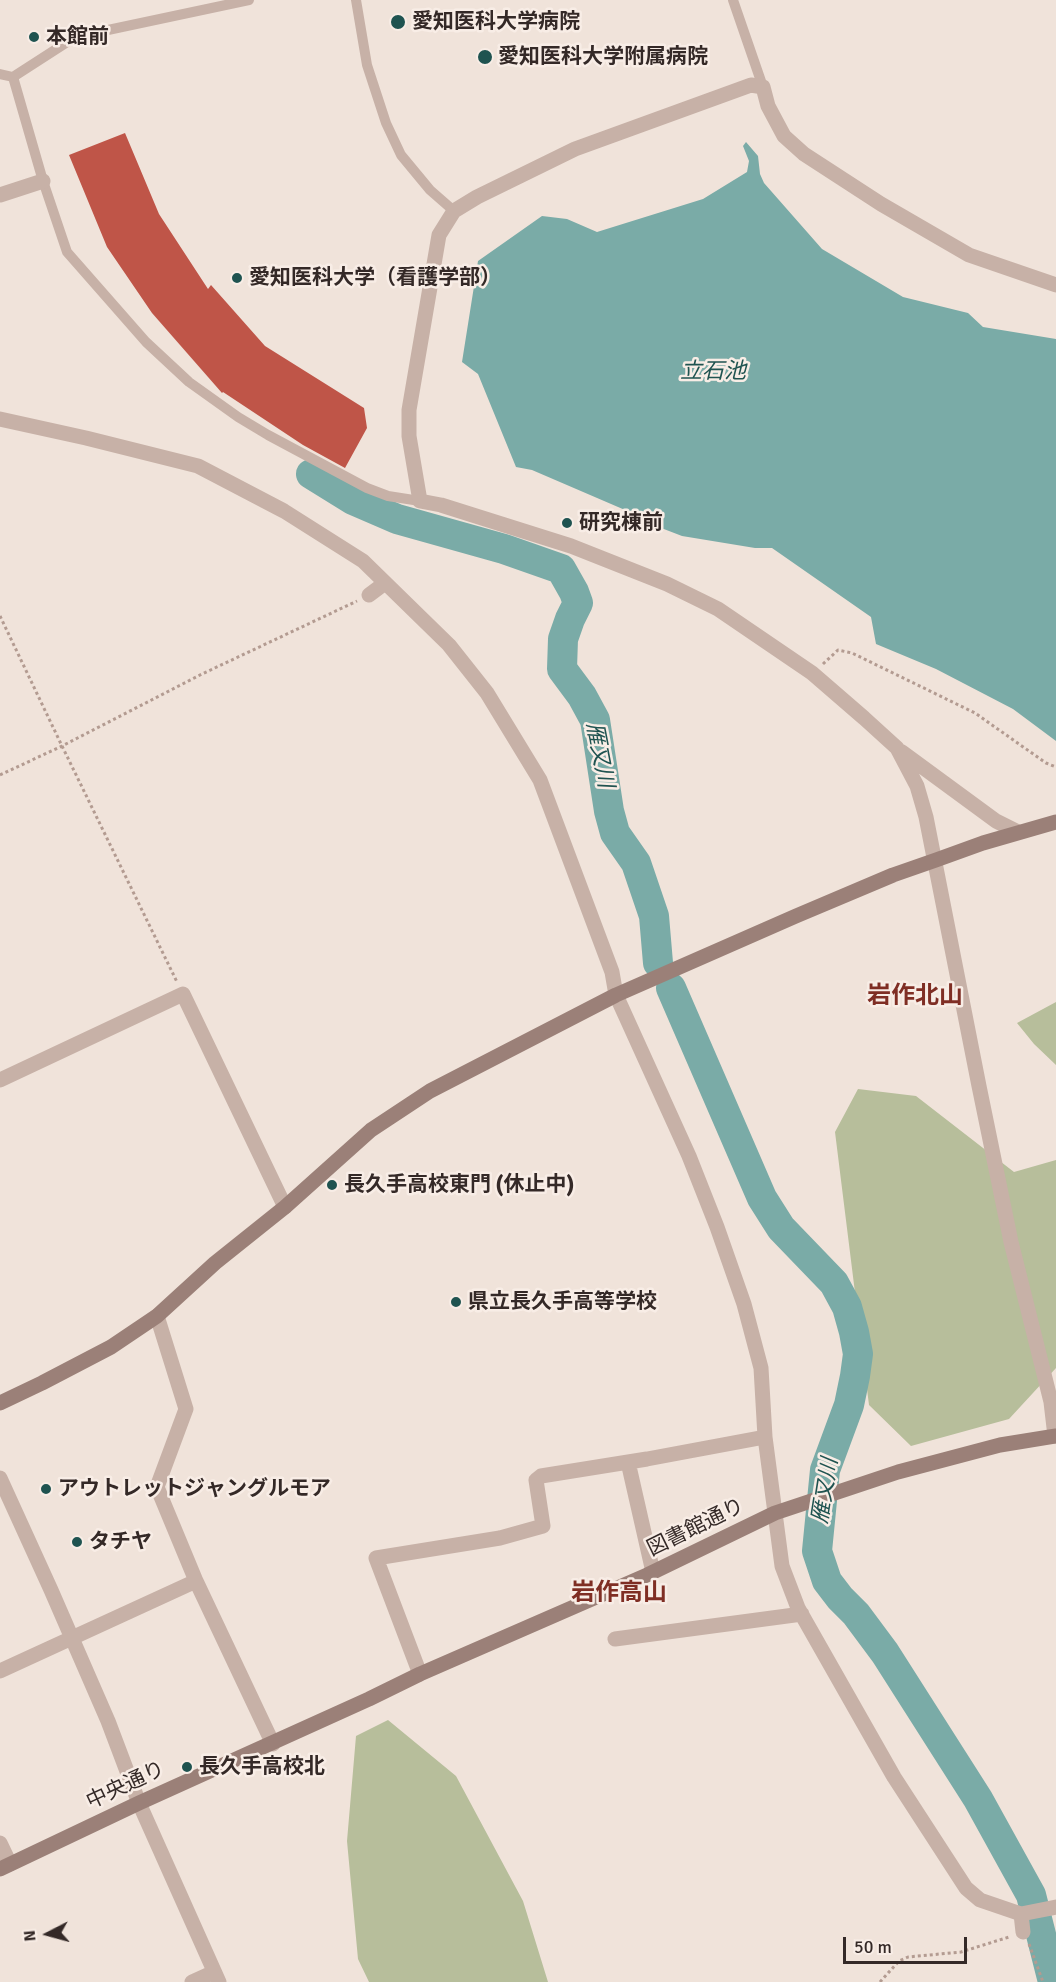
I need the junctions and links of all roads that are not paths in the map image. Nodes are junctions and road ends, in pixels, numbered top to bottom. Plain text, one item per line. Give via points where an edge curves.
1 (249, 0) edge
2 (356, 0) edge
3 (733, 0) edge
4 (0, 74) edge
5 (13, 77) junction
6 (763, 87) junction
7 (43, 181) junction
8 (0, 195) edge
9 (454, 211) junction
10 (1056, 285) edge
11 (0, 419) edge
12 (420, 501) junction
13 (385, 583) junction
14 (369, 595) road end
15 (897, 748) junction
16 (1056, 822) edge
17 (1018, 832) junction
18 (936, 860) junction
19 (616, 995) junction
20 (0, 1080) edge
21 (285, 1207) junction
22 (157, 1316) junction
23 (0, 1403) edge
24 (1056, 1436) edge
25 (765, 1437) junction
26 (628, 1462) junction
27 (0, 1478) edge
28 (775, 1513) junction
29 (653, 1572) junction
30 (196, 1581) junction
31 (802, 1614) junction
32 (71, 1639) junction
33 (615, 1639) dead end
34 (0, 1671) edge
35 (420, 1674) junction
36 (369, 1699) joint
37 (273, 1744) junction
38 (139, 1803) junction
39 (0, 1843) edge
40 (5, 1866) edge
41 (1051, 1908) edge
42 (1022, 1913) junction
43 (1023, 1932) road end
44 (217, 1977) edge
45 (192, 1982) edge

1 - 5 lane via 75,37
2 - 9 lane via 367,65 386,123 401,155
3 - 6 lane
4 - 5 lane
5 - 7 lane
6 - 9 street via 751,85 575,149
6 - 10 street via 784,136 804,154 969,255
7 - 8 street
7 - 12 lane via 67,252 146,342 189,382 238,417 367,488
9 - 12 street via 439,235 410,410 409,436
11 - 13 street via 198,466 310,527 363,561
12 - 15 street via 571,546 718,609 813,673
13 - 14 street
13 - 19 street via 449,645 487,693 540,780 612,972
15 - 17 street via 996,821
15 - 18 street via 917,786
16 - 17 street
17 - 18 street
18 - 19 street
18 - 24 street via 978,1086
19 - 21 street via 420,1098 371,1130
19 - 25 street via 689,1156 744,1304 761,1368
20 - 21 street via 183,994
21 - 22 street
22 - 23 street via 111,1347
22 - 30 street via 186,1409 157,1487
24 - 28 street, 図書館通り via 949,1458
25 - 26 street
25 - 28 street
26 - 29 street
26 - 35 street via 541,1476 536,1480 543,1526 500,1538 376,1558
27 - 32 street
28 - 29 street, 図書館通り
28 - 31 street via 782,1566
29 - 35 street, 図書館通り
30 - 32 street
30 - 37 street
31 - 33 street
31 - 42 street via 894,1777 966,1888 980,1900
32 - 34 street
32 - 38 street
35 - 36 street, 図書館通り
36 - 37 street, 中央通り
37 - 38 street, 中央通り
38 - 40 street, 中央通り
38 - 44 street
39 - 40 street
41 - 42 street
42 - 43 street
44 - 45 street

